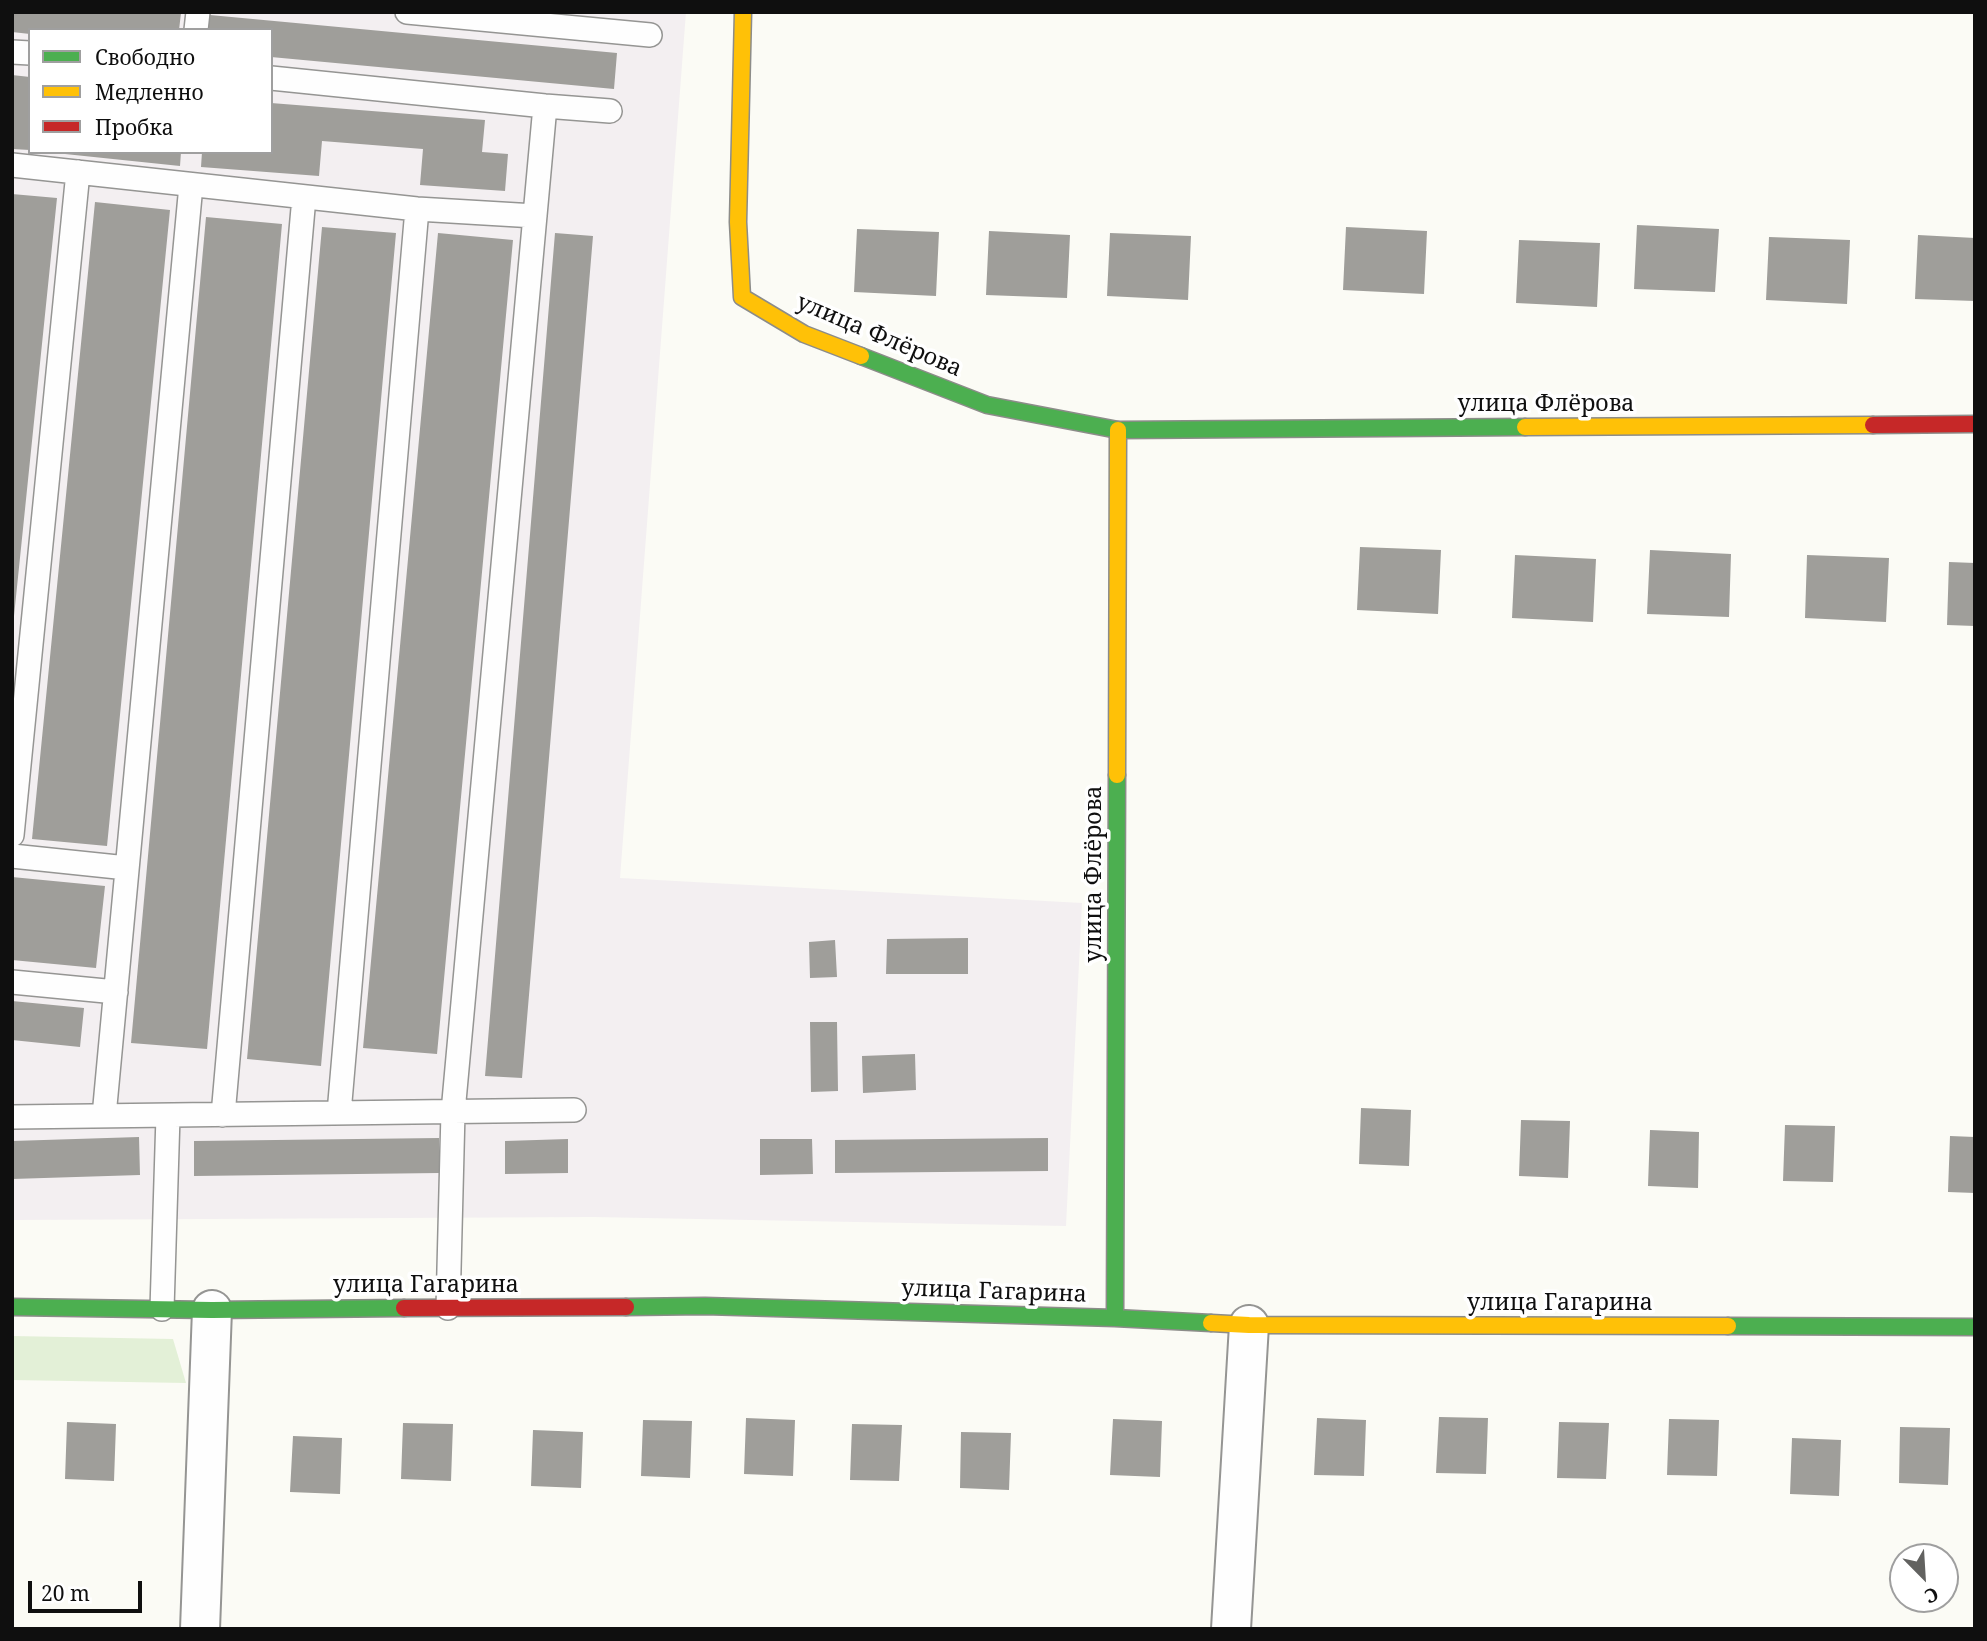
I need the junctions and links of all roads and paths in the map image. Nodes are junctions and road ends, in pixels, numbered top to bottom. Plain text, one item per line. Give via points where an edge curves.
1 (407, 12) edge
2 (743, 12) edge
3 (432, 13) edge
4 (556, 19) edge
5 (650, 35) dead end
6 (273, 78) edge
7 (545, 106) junction
8 (610, 111) dead end
9 (12, 165) edge
10 (78, 172) junction
11 (191, 185) junction
12 (304, 197) junction
13 (416, 209) junction
14 (535, 216) junction
15 (1975, 424) edge
16 (1118, 430) junction
17 (12, 835) edge
18 (12, 856) edge
19 (127, 868) junction
20 (12, 982) edge
21 (116, 992) junction
22 (575, 1110) dead end
23 (453, 1112) junction
24 (339, 1113) junction
25 (223, 1115) junction
26 (104, 1116) junction
27 (168, 1116) junction
28 (12, 1117) edge
29 (12, 1307) edge
30 (448, 1308) junction
31 (162, 1309) junction
32 (212, 1310) junction
33 (1115, 1318) junction
34 (1250, 1325) junction
35 (1975, 1327) edge
36 (200, 1629) edge
37 (1231, 1629) edge

1 - 3 lane
2 - 16 street, улица Флёрова via 738,222 742,297 804,334 987,405
3 - 4 lane
4 - 5 lane
6 - 7 lane
7 - 8 lane
7 - 14 lane
9 - 10 lane
10 - 11 lane
10 - 17 lane
11 - 12 lane
11 - 19 lane
12 - 13 lane
12 - 25 lane
13 - 14 lane
13 - 24 lane
14 - 23 lane
15 - 16 street, улица Флёрова
16 - 33 street, улица Флёрова
18 - 19 lane
19 - 21 lane
20 - 21 lane
21 - 26 lane
22 - 23 lane
23 - 24 lane
23 - 30 lane
24 - 25 lane
25 - 27 lane
26 - 27 lane
26 - 28 lane
27 - 31 lane
29 - 31 street, улица Гагарина
30 - 32 street, улица Гагарина
30 - 33 street, улица Гагарина via 705,1306
31 - 32 street, улица Гагарина
32 - 36 street
33 - 34 street, улица Гагарина
34 - 35 street, улица Гагарина
34 - 37 street

